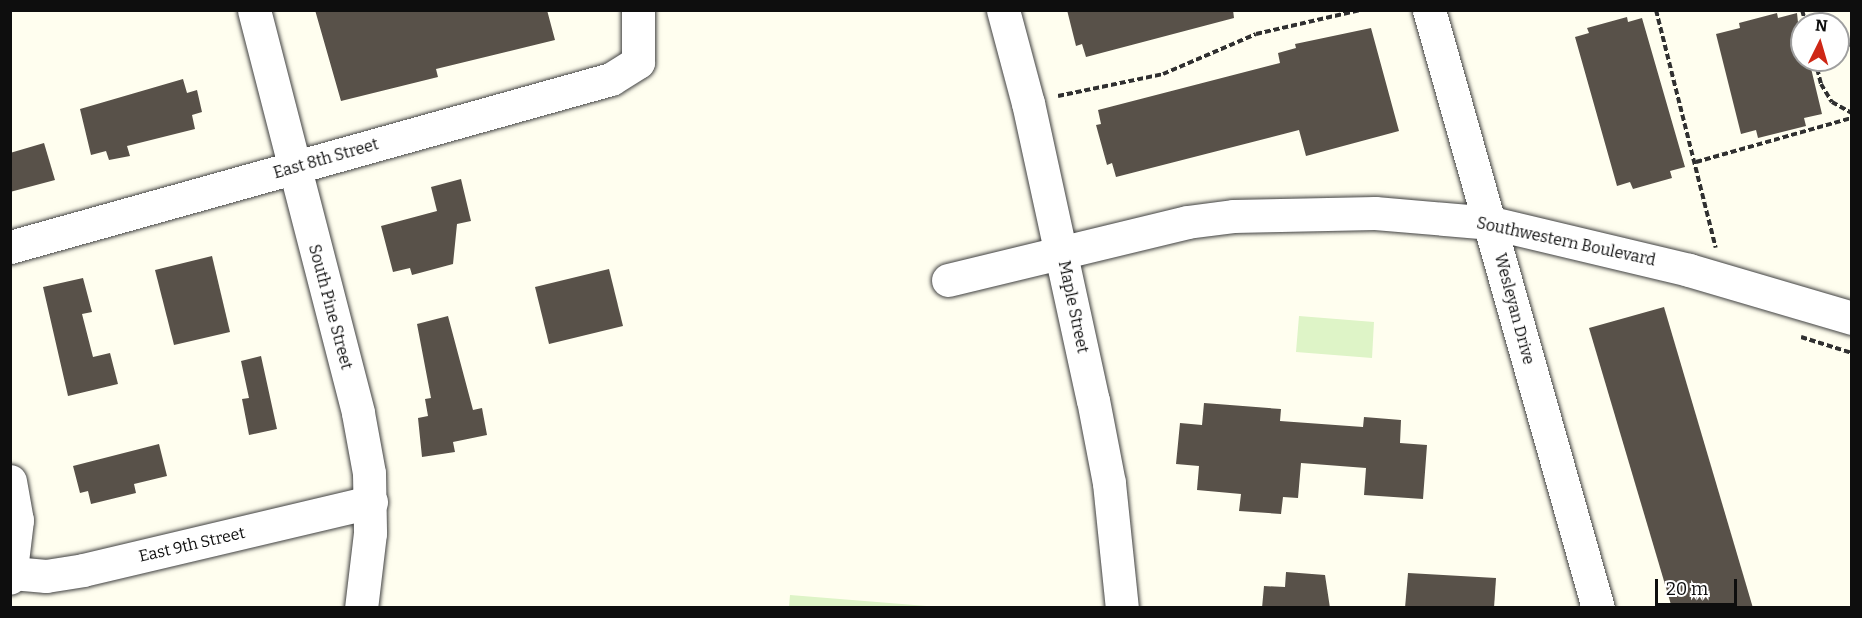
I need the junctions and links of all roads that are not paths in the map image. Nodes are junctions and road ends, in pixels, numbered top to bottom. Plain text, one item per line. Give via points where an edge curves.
1 (254, 10) edge
2 (638, 10) edge
3 (1003, 10) edge
4 (1429, 10) edge
5 (292, 168) junction
6 (1491, 223) junction
7 (10, 247) edge
8 (1061, 250) junction
9 (948, 280) dead end
10 (1851, 318) edge
11 (10, 481) edge
12 (371, 502) junction
13 (11, 576) edge
14 (361, 608) edge
15 (1122, 608) edge
16 (1598, 608) edge

1 - 5 street, South Pine Street
2 - 5 street, East 8th Street via 638,62 611,79
3 - 8 street, Maple Street
4 - 6 street, Wesleyan Drive
5 - 7 street, East 8th Street
5 - 12 street, South Pine Street via 358,413
6 - 8 street, Southwestern Boulevard via 1375,213 1233,216
6 - 10 street, Southwestern Boulevard via 1723,279
6 - 16 street, Wesleyan Drive
8 - 9 street, Southwestern Boulevard
8 - 15 street, Maple Street via 1109,483
11 - 13 street via 17,519
12 - 13 street, East 9th Street via 83,570
12 - 14 street, South Pine Street

